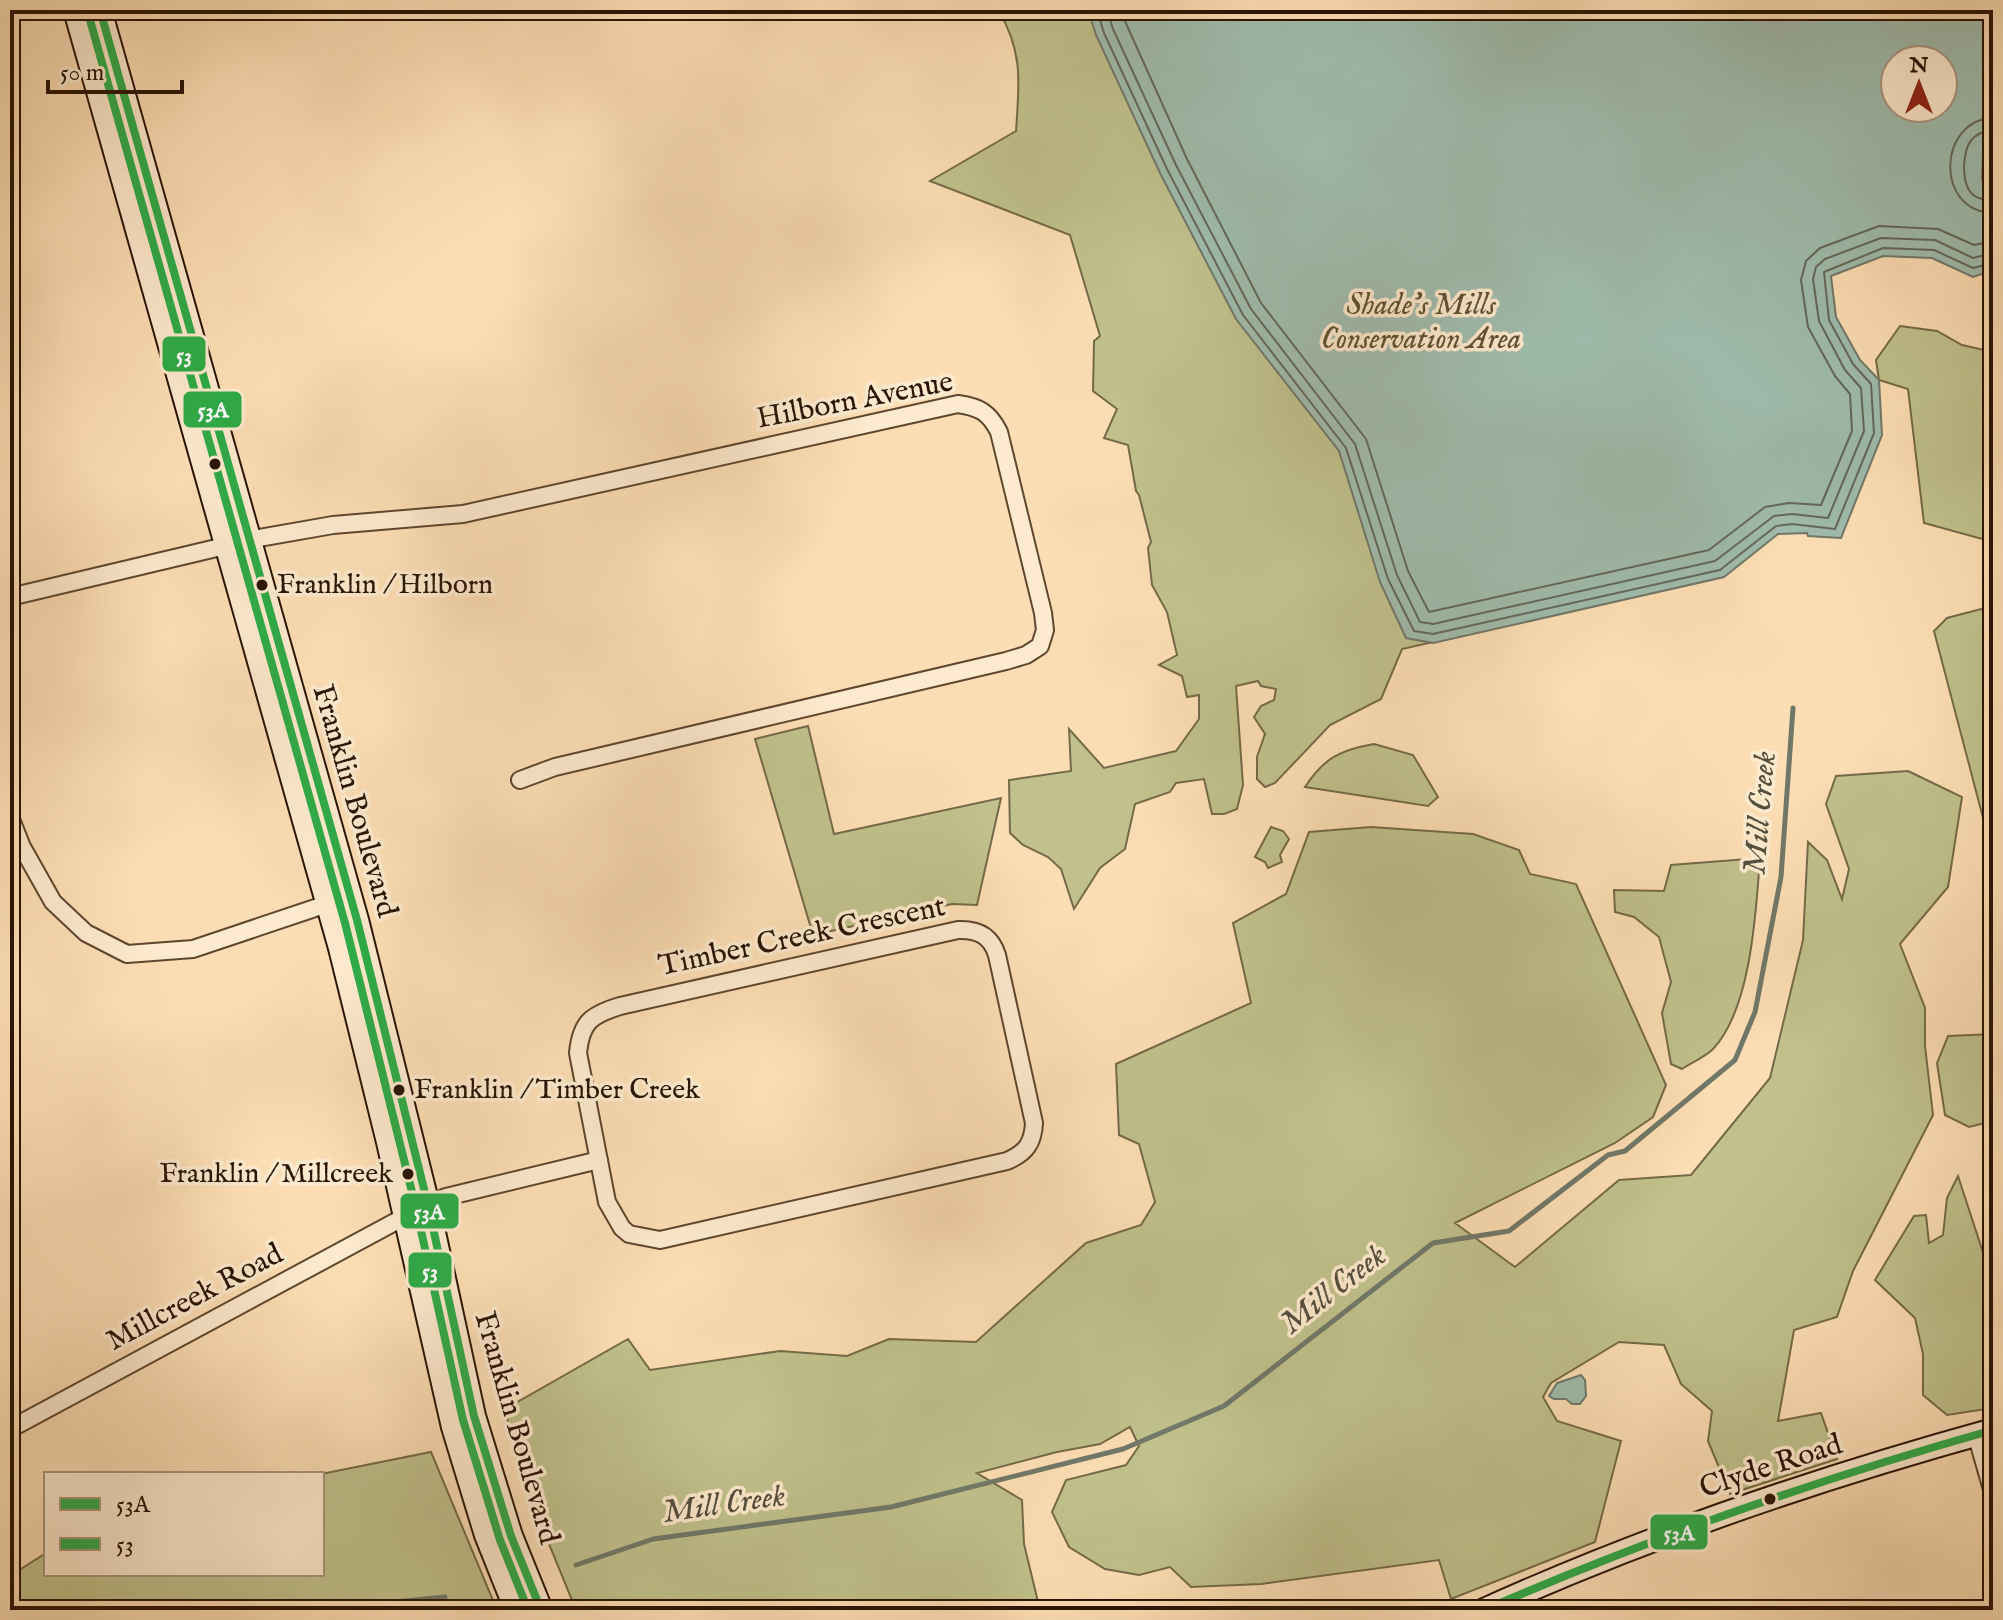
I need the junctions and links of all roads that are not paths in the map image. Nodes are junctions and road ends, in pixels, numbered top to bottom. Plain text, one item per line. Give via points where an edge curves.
1 (75, 10) edge
2 (100, 10) edge
3 (248, 540) junction
4 (225, 546) junction
5 (10, 597) edge
6 (520, 780) dead end
7 (10, 817) edge
8 (327, 904) junction
9 (599, 1160) junction
10 (428, 1205) junction
11 (406, 1216) junction
12 (10, 1429) edge
13 (1984, 1432) edge
14 (1993, 1493) edge
15 (516, 1610) edge
16 (541, 1610) edge
17 (1484, 1610) edge

1 - 4 main road, Franklin Boulevard
2 - 3 main road, Franklin Boulevard
3 - 6 street, Hilborn Avenue via 333,525 463,514 958,404 991,416 1043,613 1040,646 1006,661 570,763
3 - 10 main road, Franklin Boulevard via 357,920
4 - 5 street
4 - 8 main road, Franklin Boulevard
7 - 8 street via 53,902 86,933 127,954 193,949
8 - 11 main road, Franklin Boulevard
9 - 9 street, Timber Creek Crescent via 607,1202 622,1228 660,1240 1020,1155 1030,1144 1034,1123 993,943 982,934 958,930 603,1012 588,1021 578,1053
9 - 10 street
10 - 16 main road, Franklin Boulevard via 474,1416 511,1536
11 - 12 street, Millcreek Road
11 - 15 main road, Franklin Boulevard via 453,1427
13 - 14 street
13 - 17 main road, Clyde Road via 1679,1529

